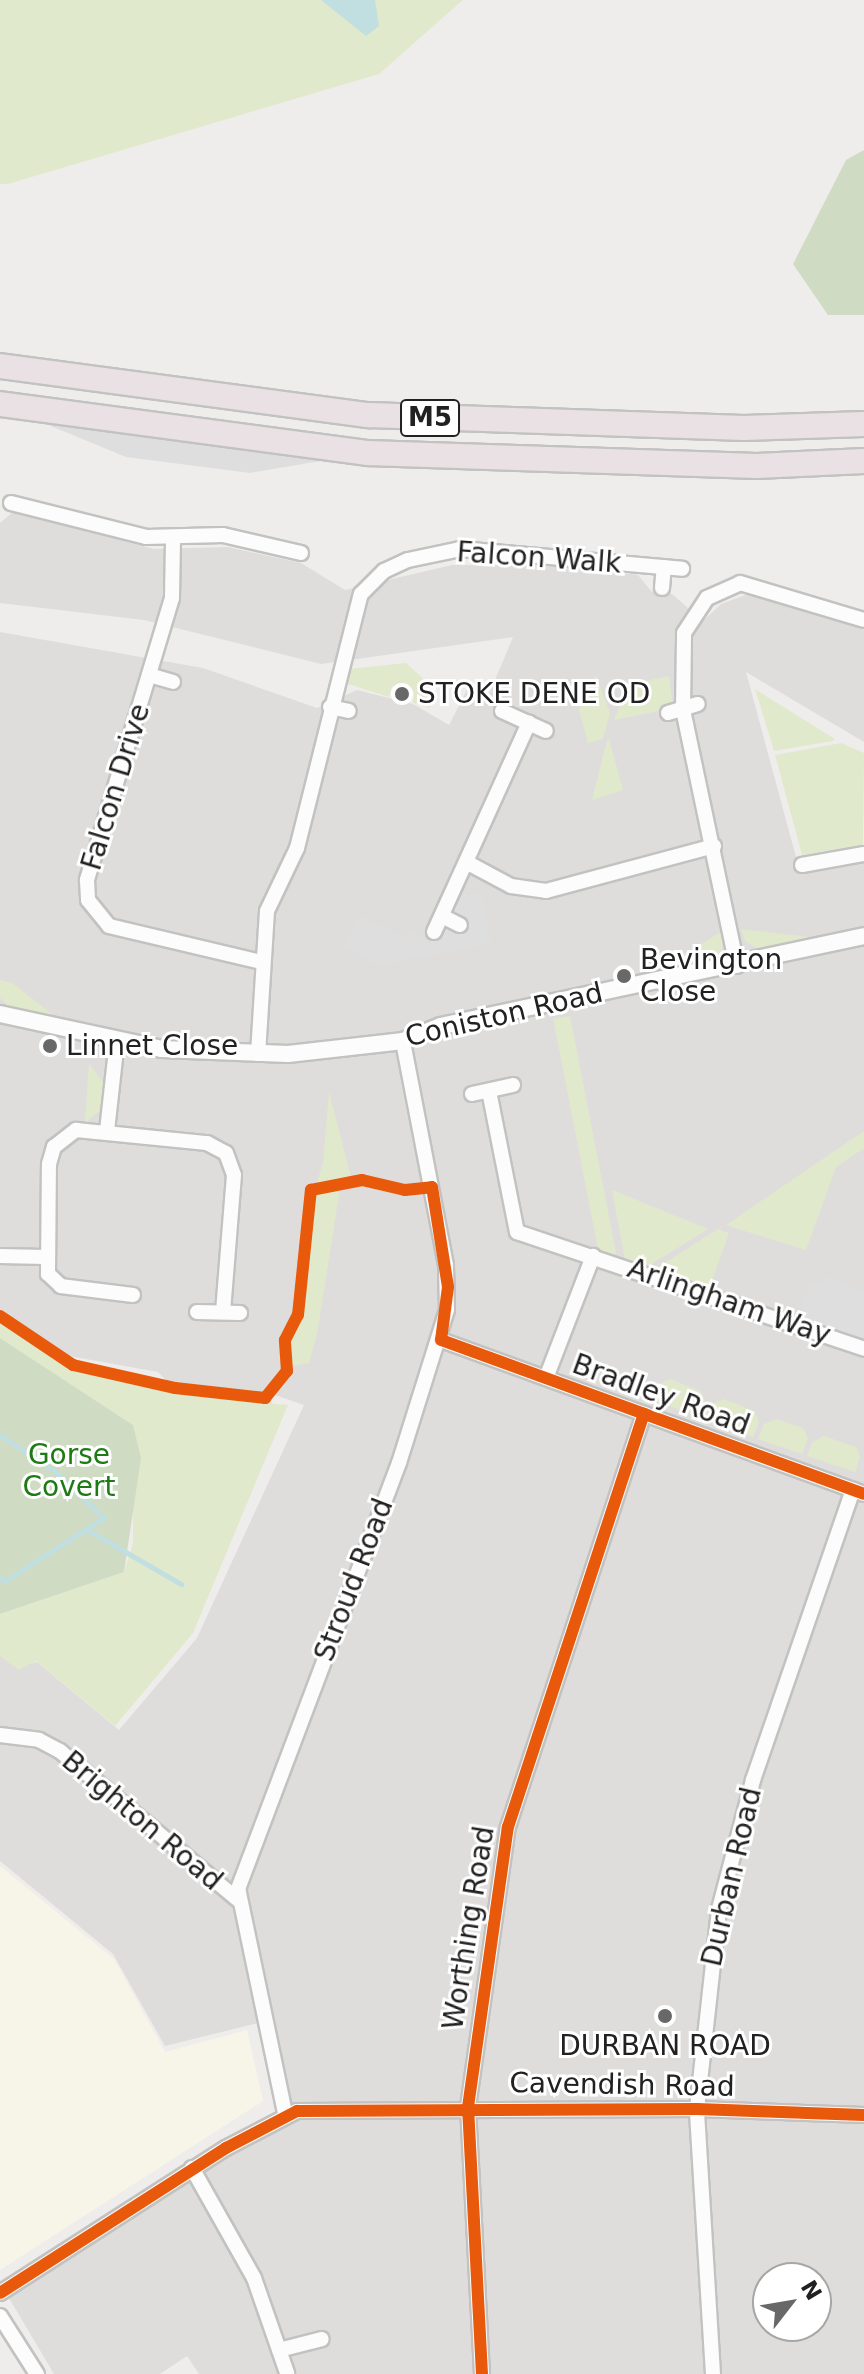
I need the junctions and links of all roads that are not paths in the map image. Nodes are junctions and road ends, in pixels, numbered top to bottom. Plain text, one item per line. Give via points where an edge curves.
1 (0, 366) edge
2 (0, 404) edge
3 (864, 424) edge
4 (864, 461) edge
5 (11, 503) dead end
6 (173, 540) junction
7 (301, 553) dead end
8 (664, 567) junction
9 (682, 569) dead end
10 (662, 588) dead end
11 (864, 620) edge
12 (149, 675) junction
13 (173, 682) dead end
14 (698, 704) dead end
15 (330, 707) junction
16 (683, 709) junction
17 (349, 711) dead end
18 (502, 711) dead end
19 (668, 713) dead end
20 (529, 723) junction
21 (546, 731) dead end
22 (714, 846) junction
23 (864, 854) edge
24 (468, 863) junction
25 (802, 865) dead end
26 (442, 916) junction
27 (460, 925) dead end
28 (434, 932) dead end
29 (864, 936) edge
30 (261, 962) junction
31 (737, 966) junction
32 (0, 1014) edge
33 (117, 1041) junction
34 (403, 1041) junction
35 (258, 1054) junction
36 (513, 1085) dead end
37 (489, 1091) junction
38 (472, 1094) dead end
39 (107, 1131) junction
40 (0, 1256) edge
41 (593, 1256) junction
42 (45, 1257) junction
43 (133, 1295) dead end
44 (197, 1312) dead end
45 (223, 1312) junction
46 (240, 1313) dead end
47 (441, 1340) junction
48 (864, 1347) edge
49 (546, 1378) junction
50 (644, 1414) junction
51 (858, 1492) edge
52 (0, 1735) edge
53 (237, 1899) junction
54 (468, 2107) junction
55 (697, 2109) junction
56 (285, 2113) junction
57 (864, 2115) edge
58 (192, 2168) junction
59 (0, 2293) edge
60 (0, 2316) edge
61 (322, 2339) dead end
62 (279, 2350) junction
63 (287, 2373) edge
64 (37, 2374) edge
65 (482, 2374) edge
66 (713, 2374) edge

1 - 3 highway, M5 via 369,415 729,428
2 - 4 highway, M5 via 368,453 757,466
5 - 6 street via 26,516
6 - 7 street via 223,535
6 - 12 street, Falcon Drive via 172,598
8 - 9 street, Falcon Walk
8 - 10 street
8 - 15 street, Falcon Walk via 460,549 408,560 384,571 361,594
11 - 16 street via 759,586 723,587 692,615 680,672
12 - 13 street, Falcon Drive
12 - 30 street, Falcon Drive via 87,880 88,900 109,926
14 - 16 street
15 - 17 street
15 - 30 street via 297,848 267,911
16 - 19 street
16 - 22 street
18 - 20 street
20 - 21 street
20 - 24 street
22 - 24 street via 546,891 511,886
22 - 31 street
23 - 25 street
24 - 26 street
26 - 27 street
26 - 28 street
29 - 31 street, Coniston Road
30 - 35 street
31 - 34 street, Coniston Road via 441,1026
32 - 33 street, Coniston Road
33 - 35 street, Coniston Road
33 - 39 street
34 - 35 street, Coniston Road
34 - 47 street, Stroud Road via 446,1265
36 - 37 street
37 - 38 street
37 - 41 street, Arlingham Way via 517,1232
39 - 42 street via 76,1130 54,1147
39 - 45 street via 207,1143 226,1153 234,1175
40 - 42 street
41 - 48 street, Arlingham Way
41 - 49 street, Arlingham Way
42 - 43 street via 48,1274 61,1286
44 - 45 street
45 - 46 street
47 - 49 street, Bradley Road
47 - 53 street, Stroud Road
49 - 50 street, Bradley Road
50 - 51 street, Bradley Road
50 - 54 street, Worthing Road via 508,1827
51 - 55 street, Durban Road via 753,1780 719,1909
52 - 53 street, Brighton Road via 39,1740 60,1751
53 - 56 street
54 - 55 street, Cavendish Road
54 - 56 street, Cavendish Road
54 - 65 street, Worthing Road
55 - 57 street, Cavendish Road
55 - 66 street, Durban Road
56 - 58 street, Cavendish Road
58 - 59 street, Cavendish Road
58 - 62 street via 238,2245
60 - 64 street
61 - 62 street
62 - 63 street

